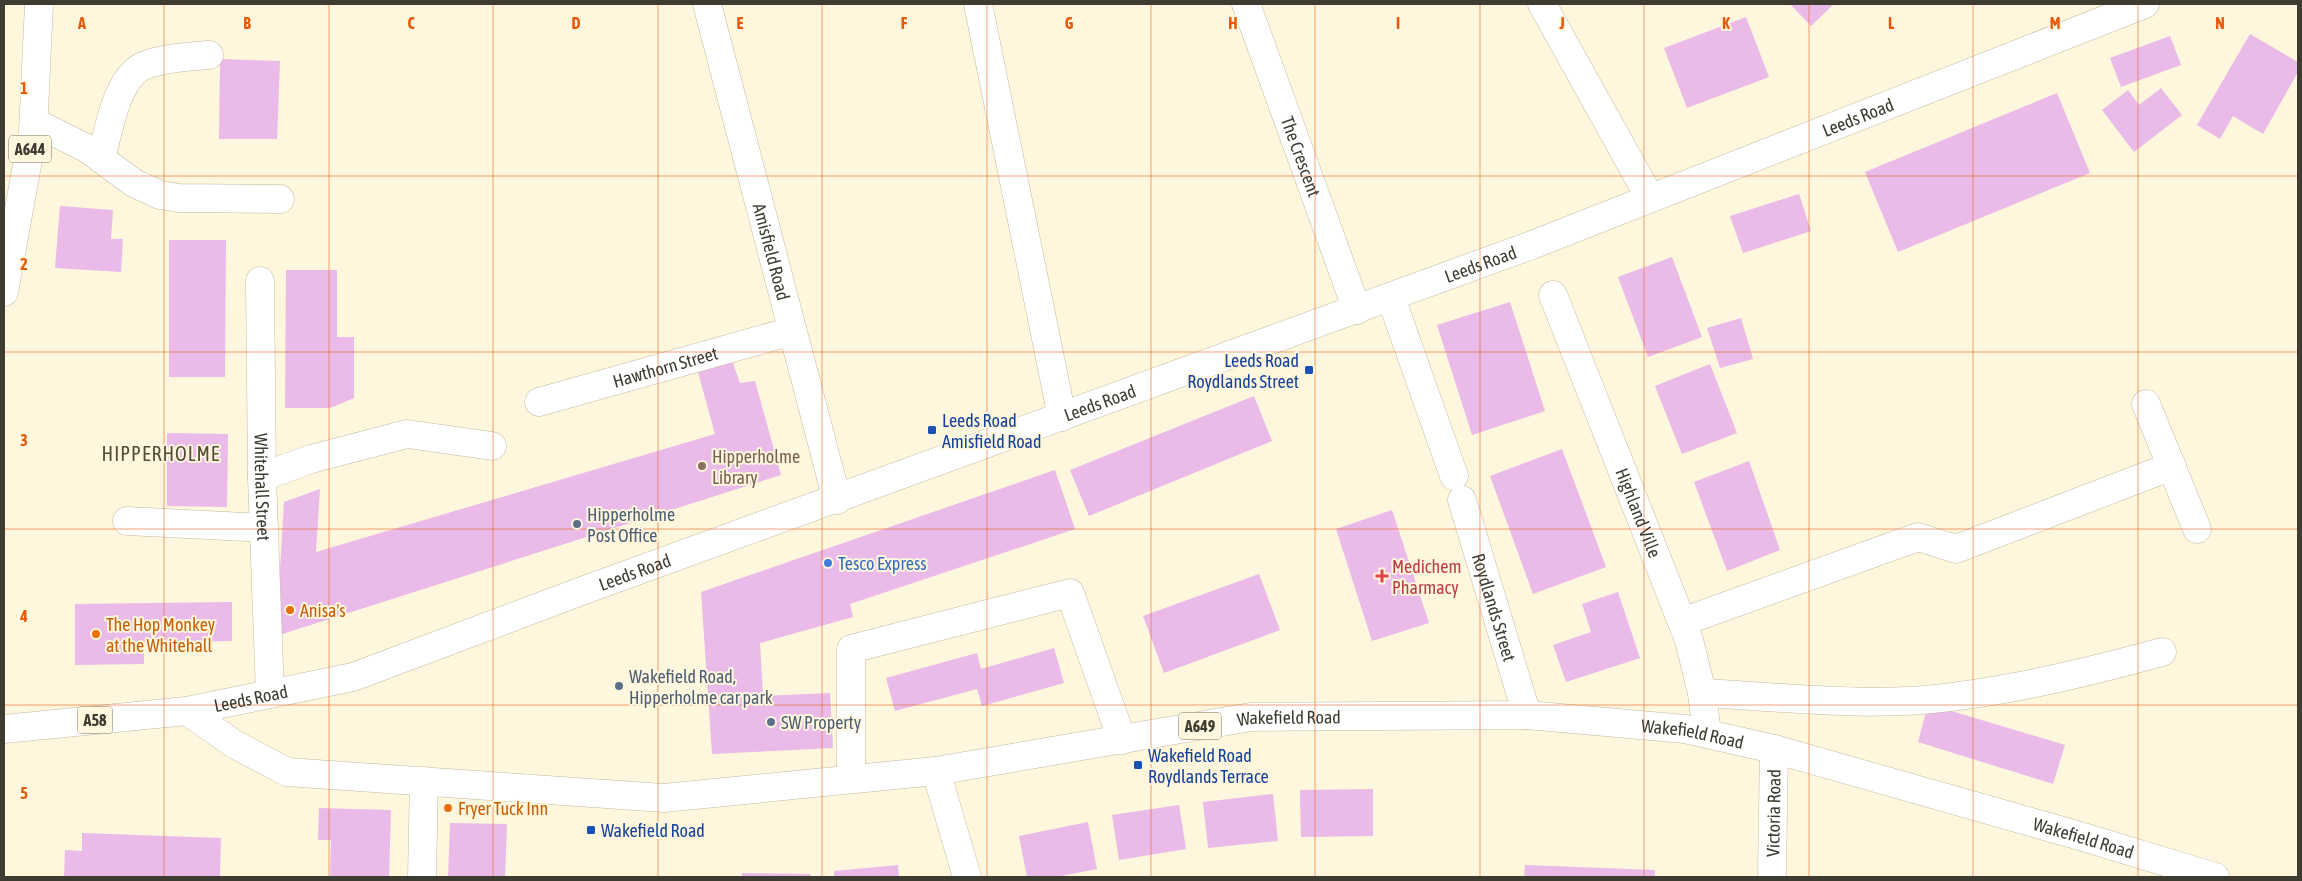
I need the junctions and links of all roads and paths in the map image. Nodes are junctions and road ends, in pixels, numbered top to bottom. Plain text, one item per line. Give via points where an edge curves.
1 (40, 4) edge
2 (707, 4) edge
3 (978, 4) edge
4 (1246, 4) edge
5 (1542, 4) edge
6 (2144, 4) edge
7 (209, 55) dead end
8 (34, 122) junction
9 (101, 160) junction
10 (1650, 198) junction
11 (280, 199) dead end
12 (9, 239) edge
13 (260, 281) dead end
14 (4, 292) edge
15 (1554, 295) dead end
16 (1391, 298) junction
17 (1357, 310) junction
18 (792, 331) junction
19 (540, 402) dead end
20 (2146, 404) dead end
21 (1062, 417) junction
22 (492, 446) dead end
23 (2172, 466) junction
24 (262, 477) junction
25 (837, 500) junction
26 (127, 520) dead end
27 (264, 528) junction
28 (2197, 529) dead end
29 (1682, 622) junction
30 (2162, 652) dead end
31 (1702, 693) junction
32 (270, 694) junction
33 (187, 711) junction
34 (1527, 714) junction
35 (4, 729) edge
36 (1707, 734) junction
37 (1122, 740) junction
38 (1774, 749) junction
39 (936, 771) junction
40 (851, 780) junction
41 (424, 782) junction
42 (2198, 875) edge
43 (422, 877) edge
44 (967, 877) edge
45 (1772, 877) edge

1 - 8 main road, A644
2 - 18 main road, Amisfield Road
3 - 21 main road
4 - 17 main road, The Crescent
5 - 10 main road
6 - 10 main road, Leeds Road / A58
7 - 9 main road via 144,66 132,74 124,84 112,117
8 - 9 main road via 88,149
8 - 12 main road, A644
9 - 11 main road via 134,183 160,195
10 - 16 main road, Leeds Road / A58
12 - 14 main road, A644
13 - 24 main road, Whitehall Street
15 - 29 main road, Highland Ville
16 - 17 main road, Leeds Road / A58
16 - 34 main road, Roydlands Street via 1458,488
17 - 21 main road, Leeds Road / A58
18 - 19 main road, Hawthorn Street
18 - 25 main road, Amisfield Road
20 - 23 main road
21 - 25 main road, Leeds Road / A58
22 - 24 main road via 407,434 311,459
23 - 28 main road
23 - 29 main road via 1956,549 1918,537
24 - 27 main road, Whitehall Street
25 - 32 main road, Leeds Road / A58 via 353,677
26 - 27 main road
27 - 32 main road, Whitehall Street
29 - 31 main road, Highland Ville
30 - 31 main road via 2059,679 1950,698 1870,701
31 - 36 main road, Highland Ville
32 - 33 main road, Leeds Road / A58
33 - 35 main road, Leeds Road / A58
33 - 41 main road, Wakefield Road / A649 via 234,744 287,772
34 - 36 main road, Wakefield Road / A649 via 1685,729
34 - 37 main road, Wakefield Road / A649 via 1251,717
36 - 38 main road, Wakefield Road / A649
37 - 39 main road, Wakefield Road / A649
37 - 40 main road via 1070,593 851,649
38 - 42 main road, Wakefield Road / A649 via 2080,836
38 - 45 main road, Victoria Road
39 - 40 main road, Wakefield Road / A649
39 - 44 main road
40 - 41 main road, Wakefield Road / A649 via 664,798
41 - 43 main road

